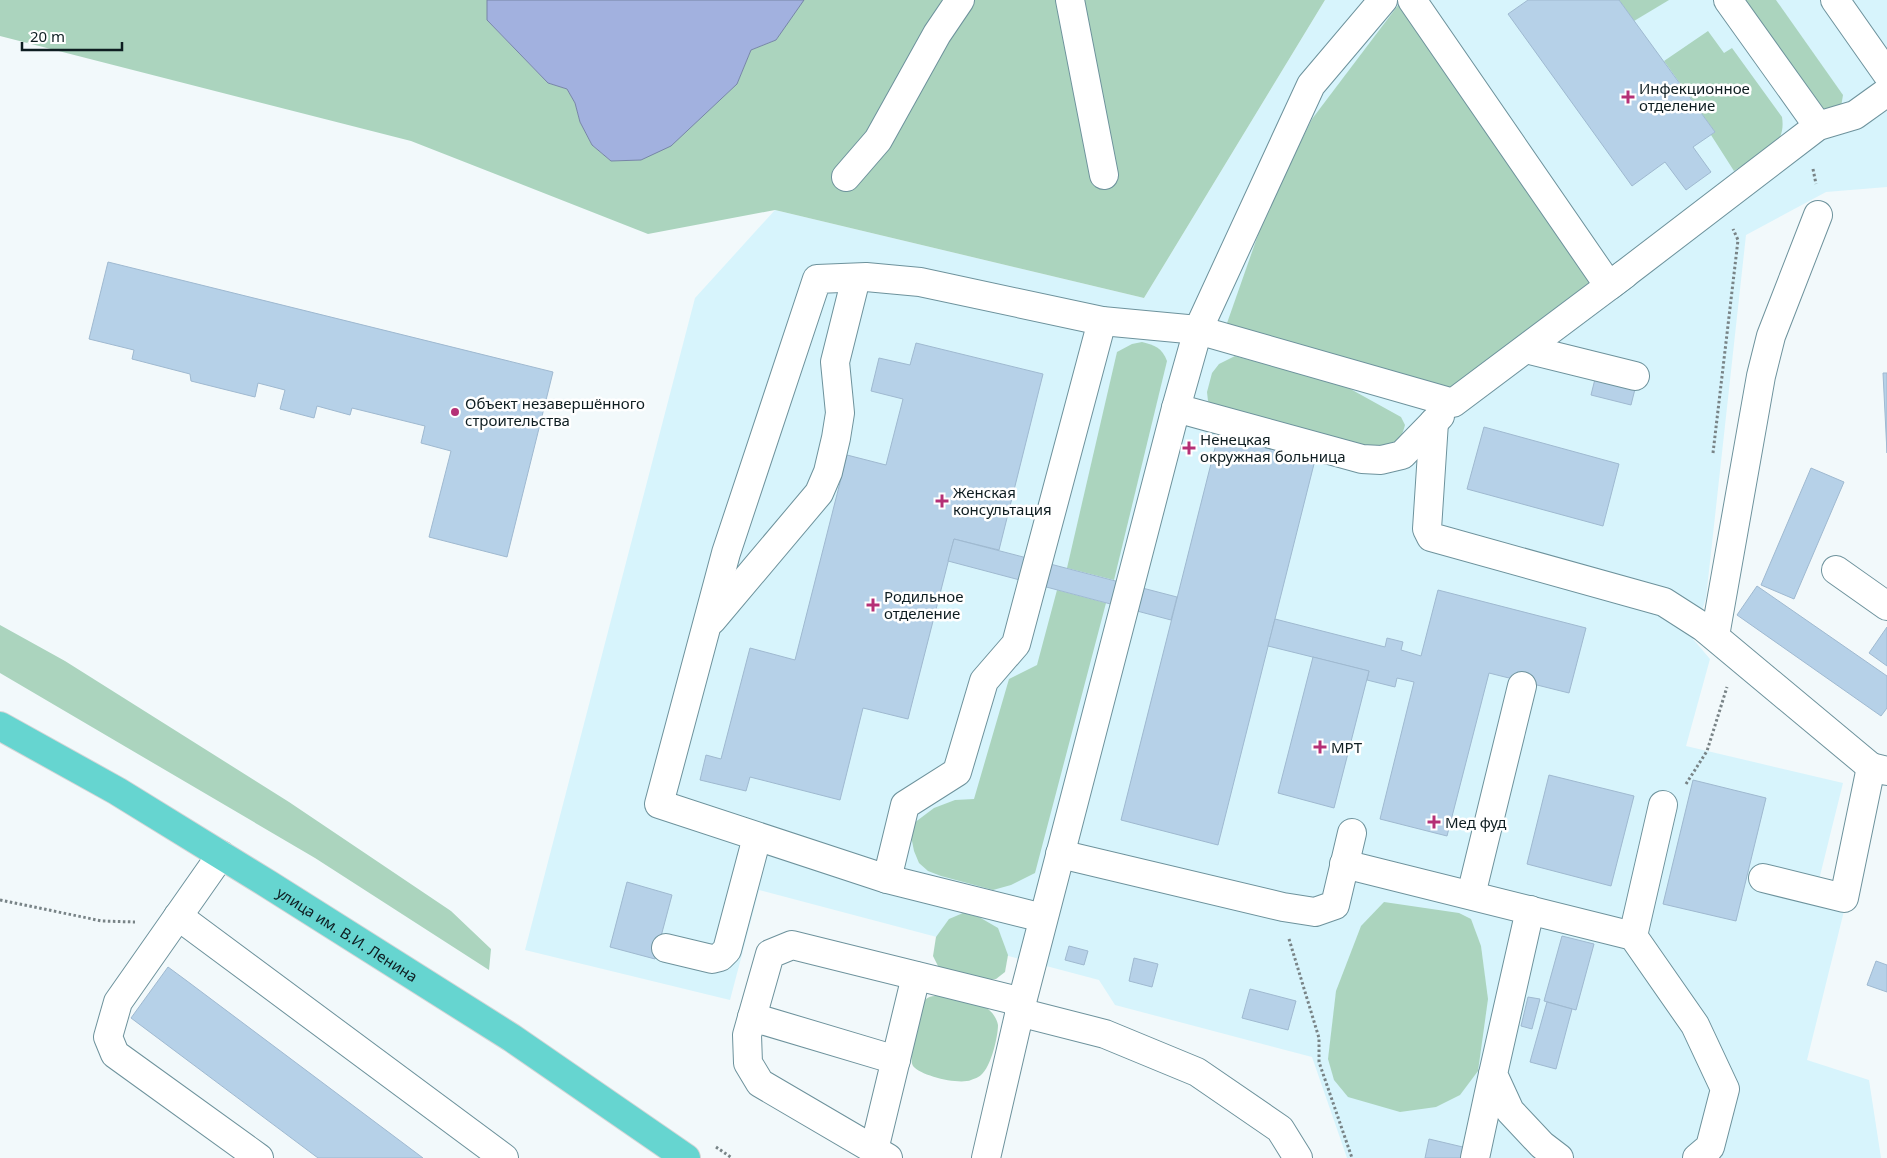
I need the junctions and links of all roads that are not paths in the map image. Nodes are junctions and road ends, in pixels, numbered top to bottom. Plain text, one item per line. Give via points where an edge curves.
1 (960, 0) edge
2 (1070, 0) edge
3 (1383, 0) edge
4 (1412, 0) edge
5 (1728, 0) edge
6 (1835, 0) edge
7 (1887, 74) edge
8 (1887, 92) edge
9 (1812, 131) junction
10 (1104, 175) dead end
11 (846, 177) dead end
12 (1818, 215) road end
13 (1625, 274) junction
14 (856, 278) junction
15 (1102, 321) junction
16 (1198, 330) junction
17 (1526, 348) junction
18 (1636, 376) dead end
19 (1453, 403) junction
20 (1176, 408) junction
21 (1434, 422) junction
22 (1836, 570) dead end
23 (1887, 606) edge
24 (706, 627) junction
25 (1714, 636) junction
26 (1522, 686) dead end
27 (0, 726) edge
28 (1879, 769) edge
29 (1663, 805) road end
30 (1352, 833) dead end
31 (757, 836) junction
32 (1060, 854) junction
33 (221, 855) junction
34 (1344, 864) junction
35 (1763, 878) dead end
36 (887, 879) junction
37 (1471, 896) junction
38 (1530, 910) junction
39 (178, 916) junction
40 (1043, 918) junction
41 (1633, 936) junction
42 (666, 948) dead end
43 (916, 976) junction
44 (1020, 1007) junction
45 (752, 1017) junction
46 (896, 1060) junction
47 (1493, 1074) junction
48 (228, 1149) edge
49 (881, 1154) edge
50 (678, 1156) edge
51 (258, 1158) edge
52 (504, 1158) edge
53 (986, 1158) edge
54 (1298, 1158) edge
55 (1475, 1158) edge
56 (1559, 1158) edge
57 (1697, 1158) edge

1 - 11 lane via 936,34 878,140
2 - 10 lane
3 - 16 lane via 1311,86
4 - 13 lane via 1609,286
5 - 9 lane
6 - 7 lane
8 - 9 lane via 1855,115
9 - 13 lane
12 - 25 lane via 1771,336 1761,376
13 - 17 lane
14 - 15 lane via 920,282
14 - 24 lane via 835,362 840,414 828,472 819,493
14 - 24 lane via 817,279 726,553
15 - 16 lane
15 - 36 lane via 1016,644 984,681 957,772 905,805
16 - 19 lane
16 - 20 lane
17 - 18 lane
17 - 19 lane
19 - 21 lane
20 - 21 lane via 1362,458 1382,460 1402,455
20 - 32 lane
21 - 25 lane via 1427,529 1431,537 1664,602
22 - 23 lane
24 - 31 lane via 660,804
25 - 28 lane
26 - 37 lane
27 - 33 main road, улица им. В.И. Ленина via 117,791
28 - 35 lane via 1844,898
29 - 41 lane
30 - 34 lane
31 - 36 lane
31 - 42 lane via 727,950 712,960
32 - 34 lane via 1278,906 1316,912 1335,905
32 - 40 lane
33 - 39 lane
33 - 50 main road, улица им. В.И. Ленина via 512,1038
34 - 37 lane
36 - 40 lane
37 - 38 lane
38 - 41 lane
38 - 47 lane
39 - 48 lane via 118,1002 108,1037 115,1054
39 - 52 lane
40 - 44 lane
41 - 57 lane via 1695,1025 1725,1089 1710,1147
43 - 44 lane
43 - 45 lane via 792,945 770,954
43 - 46 lane
44 - 53 lane
44 - 54 lane via 1105,1034 1197,1072 1280,1129
45 - 46 lane
45 - 49 lane via 747,1035 748,1063 760,1082
46 - 49 lane
47 - 55 lane
47 - 56 lane via 1510,1110 1542,1145
48 - 51 lane

